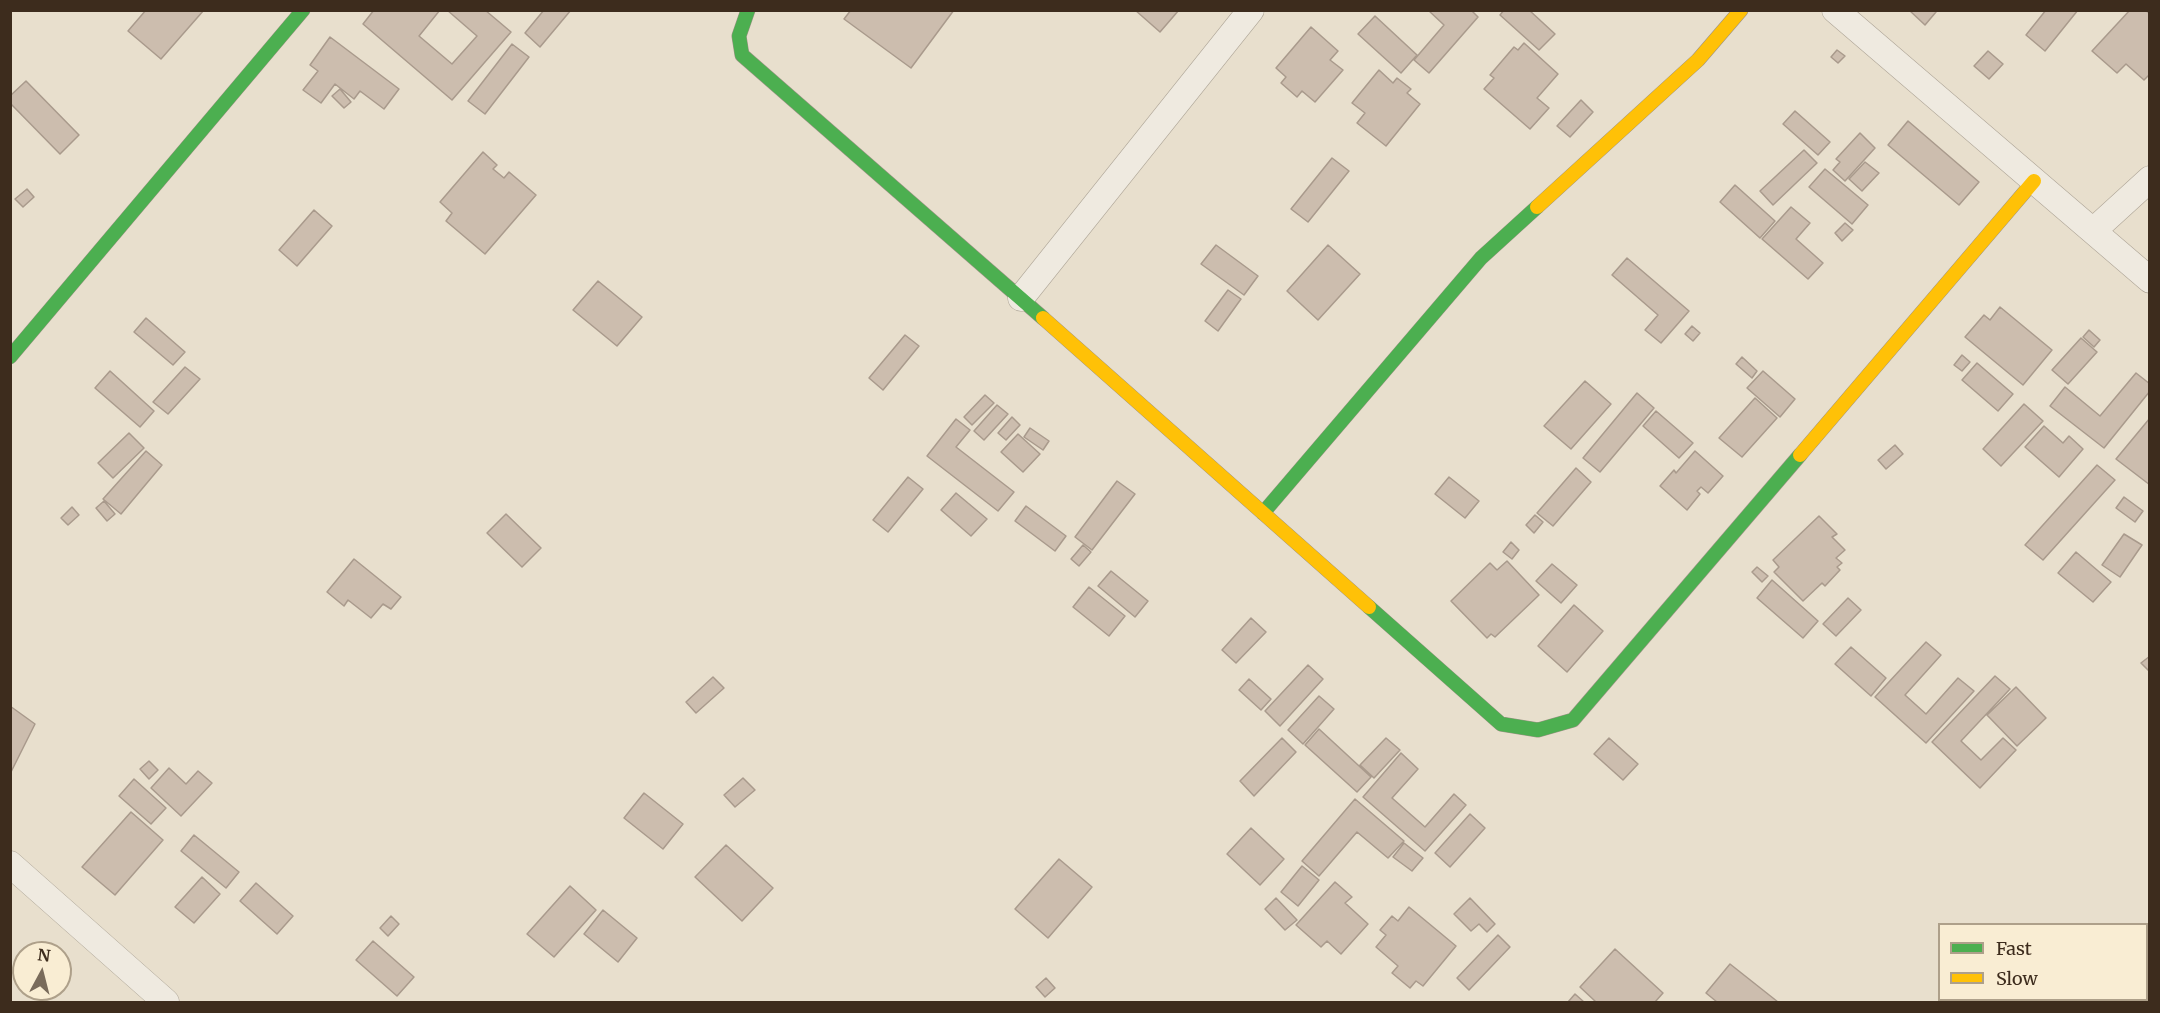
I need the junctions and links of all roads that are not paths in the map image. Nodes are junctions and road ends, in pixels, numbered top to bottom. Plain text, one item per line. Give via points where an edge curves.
1 (748, 10) edge
2 (1251, 10) edge
3 (1741, 10) edge
4 (1835, 10) edge
5 (294, 14) edge
6 (2150, 179) edge
7 (2034, 181) junction
8 (2092, 231) junction
9 (2150, 280) edge
10 (1021, 298) junction
11 (10, 357) edge
12 (1263, 513) junction
13 (10, 864) edge
14 (166, 1002) edge

1 - 10 street via 739,36 742,55
2 - 10 street
3 - 12 street via 1698,60 1481,258
4 - 7 street
5 - 11 street
6 - 8 street
7 - 8 street
7 - 12 street via 1573,720 1538,730 1501,724
8 - 9 street
10 - 12 street
13 - 14 street

